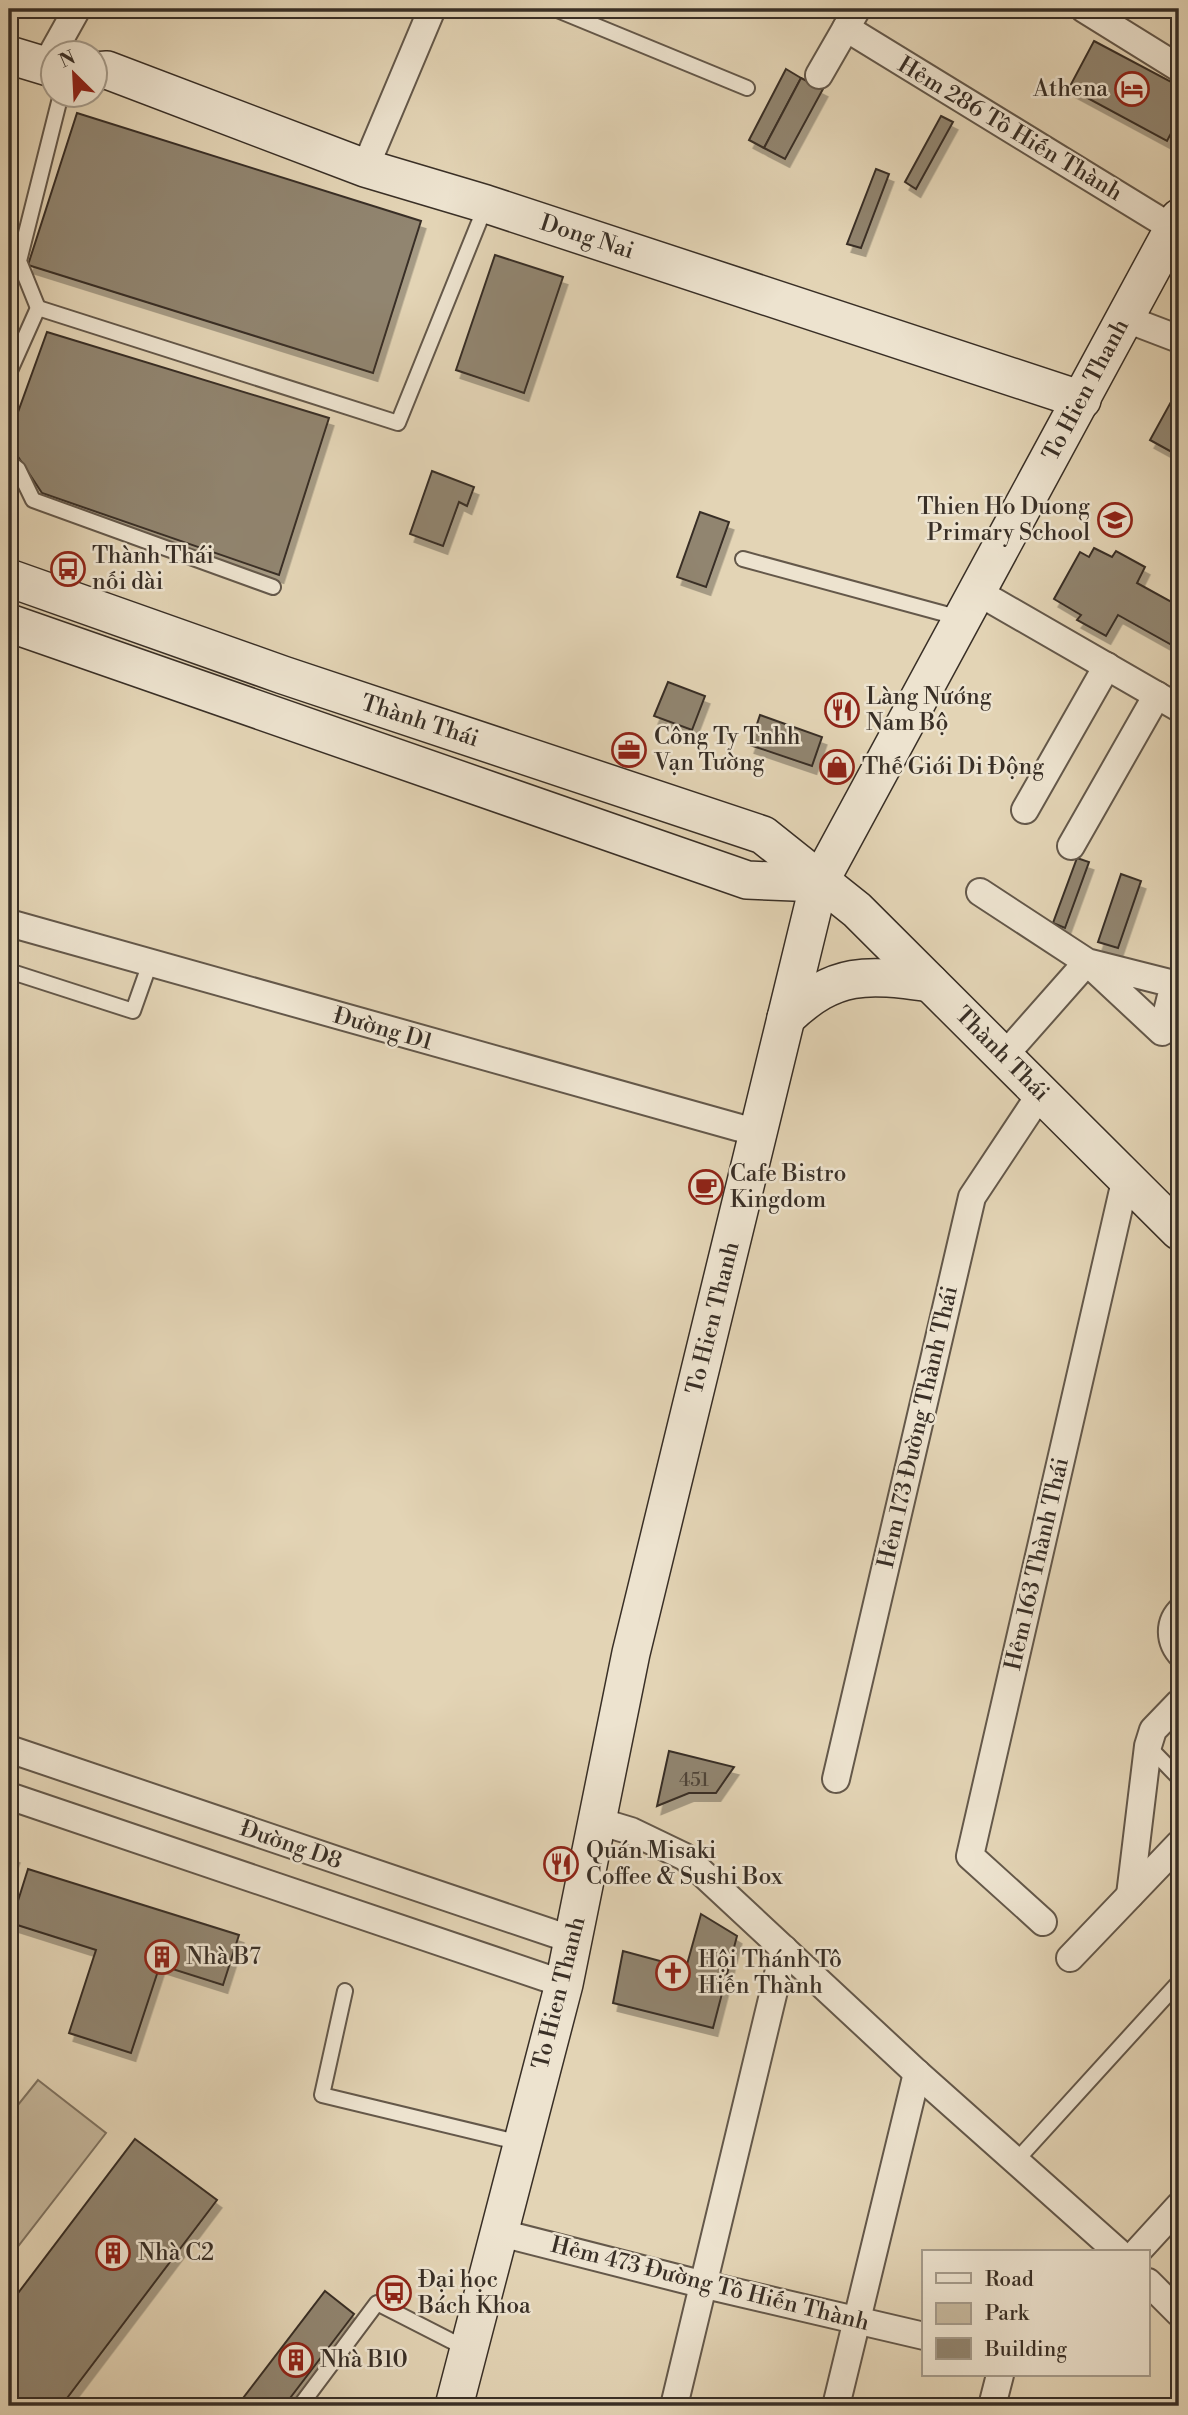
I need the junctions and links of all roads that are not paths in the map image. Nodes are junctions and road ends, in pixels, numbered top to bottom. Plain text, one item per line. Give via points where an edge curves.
1 (77, 9) edge
2 (432, 9) edge
3 (555, 9) edge
4 (1084, 9) edge
5 (851, 19) edge
6 (65, 38) edge
7 (9, 55) edge
8 (38, 63) edge
9 (1179, 68) edge
10 (108, 70) edge
11 (819, 75) dead end
12 (747, 88) dead end
13 (46, 108) edge
14 (365, 167) junction
15 (486, 204) junction
16 (1177, 223) edge
17 (38, 308) junction
18 (1124, 318) junction
19 (1179, 339) edge
20 (9, 373) edge
21 (1082, 400) junction
22 (9, 462) edge
23 (743, 559) dead end
24 (9, 578) edge
25 (273, 587) dead end
26 (969, 604) junction
27 (9, 623) edge
28 (1107, 666) junction
29 (283, 675) junction
30 (1168, 701) edge
31 (270, 715) junction
32 (1025, 810) dead end
33 (1071, 846) dead end
34 (819, 883) junction
35 (980, 892) dead end
36 (9, 923) edge
37 (150, 963) junction
38 (9, 971) edge
39 (930, 983) junction
40 (786, 1018) junction
41 (1004, 1056) junction
42 (1041, 1093) junction
43 (758, 1133) junction
44 (1126, 1177) junction
45 (1179, 1231) edge
46 (1179, 1604) edge
47 (1179, 1661) edge
48 (1179, 1703) edge
49 (1148, 1746) junction
50 (9, 1749) edge
51 (1179, 1778) edge
52 (836, 1779) dead end
53 (9, 1796) edge
54 (598, 1821) junction
55 (1179, 1844) edge
56 (1130, 1895) junction
57 (1042, 1922) dead end
58 (573, 1940) junction
59 (784, 1949) junction
60 (1070, 1958) dead end
61 (1179, 1982) edge
62 (564, 1984) junction
63 (345, 1991) dead end
64 (917, 2073) junction
65 (521, 2143) junction
66 (1016, 2161) junction
67 (1179, 2206) edge
68 (497, 2232) junction
69 (1116, 2250) edge
70 (1139, 2250) edge
71 (701, 2284) junction
72 (1150, 2284) edge
73 (1179, 2313) edge
74 (857, 2320) junction
75 (922, 2336) edge
76 (467, 2349) junction
77 (1000, 2376) edge
78 (300, 2406) edge
79 (454, 2406) edge
80 (674, 2406) edge
81 (836, 2406) edge
82 (992, 2406) edge

1 - 6 street
2 - 14 street
3 - 12 lane
4 - 9 street
5 - 11 street, Hẻm 286 Tô Hiến Thành
5 - 16 street, Hẻm 286 Tô Hiến Thành
7 - 8 main road
10 - 14 main road, Dong Nai
13 - 17 lane via 19,261
14 - 15 main road, Dong Nai
15 - 17 lane via 398,423
15 - 21 main road, Dong Nai
16 - 18 main road, To Hien Thanh
17 - 20 lane
18 - 19 street
18 - 21 main road, To Hien Thanh
21 - 26 main road, To Hien Thanh
22 - 25 lane via 18,469 33,500
23 - 26 lane
24 - 29 main road, Thành Thái
26 - 28 street
26 - 34 main road, To Hien Thanh
27 - 31 main road, Thành Thái
28 - 30 street
28 - 32 street
29 - 31 main road
29 - 34 main road, Thành Thái via 763,835
30 - 33 street
31 - 34 main road, Thành Thái via 747,880
34 - 39 main road, Thành Thái via 857,910
34 - 40 main road, To Hien Thanh
35 - 41 street via 1087,962
36 - 37 street, Đường D1
37 - 38 lane via 133,1011
37 - 43 street, Đường D1
39 - 40 main road via 895,978 838,982 810,995
39 - 41 main road, Thành Thái
40 - 43 main road, To Hien Thanh
41 - 42 main road, Thành Thái
42 - 44 main road, Thành Thái
42 - 52 street, Hẻm 173 Đường Thành Thái via 972,1197
43 - 54 main road, To Hien Thanh via 631,1653
44 - 45 main road, Thành Thái
44 - 57 street, Hẻm 163 Thành Thái via 970,1856
46 - 47 lane via 1166,1618 1165,1627 1171,1653
48 - 49 street via 1153,1730
49 - 51 lane
49 - 56 street
50 - 58 street, Đường D8
53 - 62 street, Đường D8
54 - 58 main road, To Hien Thanh
54 - 59 street via 685,1857
55 - 56 street
56 - 60 street
58 - 62 main road, To Hien Thanh
59 - 64 street
59 - 71 street
61 - 66 lane
62 - 65 main road, To Hien Thanh
63 - 65 lane via 322,2095
64 - 66 street
64 - 74 street
65 - 68 main road, To Hien Thanh
66 - 69 street
67 - 70 street
68 - 71 street, Hẻm 473 Đường Tô Hiến Thành
68 - 76 main road, To Hien Thanh
71 - 74 street, Hẻm 473 Đường Tô Hiến Thành
71 - 80 street
72 - 73 street
74 - 75 street, Hẻm 473 Đường Tô Hiến Thành
74 - 81 street
76 - 78 lane via 377,2303
76 - 79 main road, To Hien Thanh
77 - 82 street

